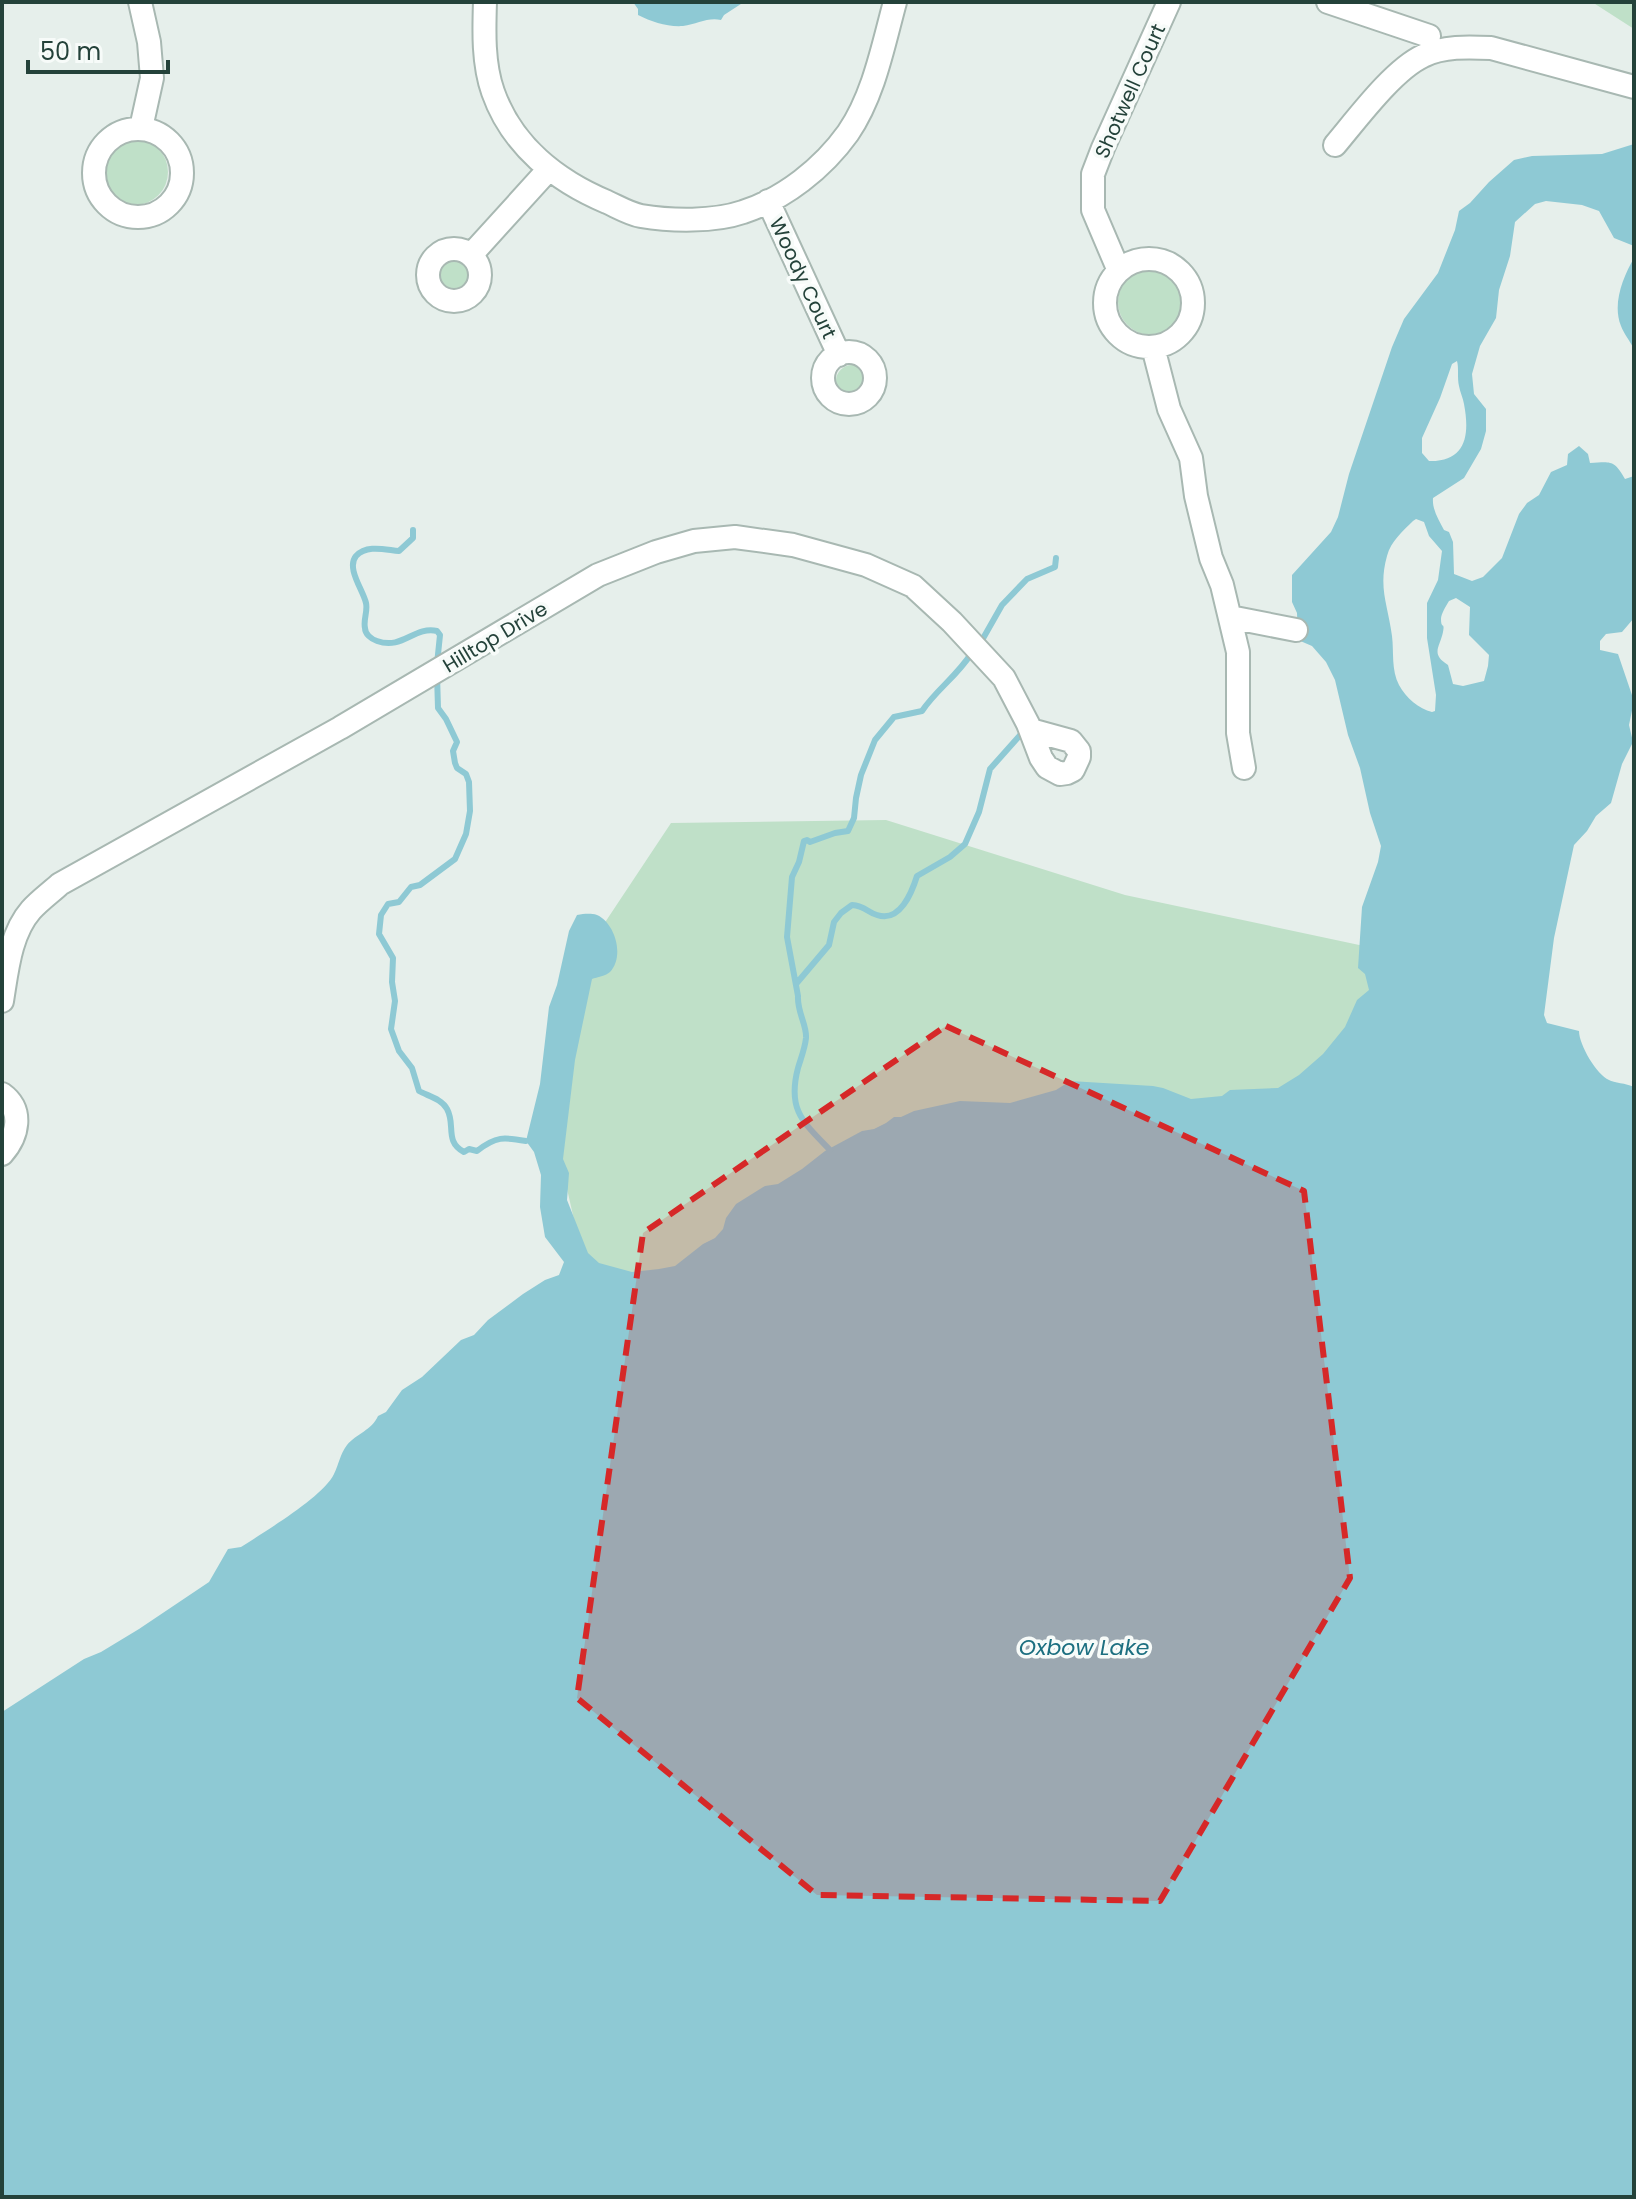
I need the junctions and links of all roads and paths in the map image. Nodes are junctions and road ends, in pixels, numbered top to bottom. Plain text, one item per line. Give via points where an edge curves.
1 (140, 2) edge
2 (485, 2) edge
3 (895, 2) edge
4 (1169, 2) edge
5 (1328, 2) edge
6 (1429, 36) dead end
7 (1634, 87) edge
8 (141, 128) junction
9 (1335, 145) dead end
10 (549, 169) junction
11 (768, 201) junction
12 (471, 255) dead end
13 (1119, 271) junction
14 (1153, 347) junction
15 (839, 355) dead end
16 (1230, 617) junction
17 (1296, 630) dead end
18 (1031, 730) dead end
19 (1244, 768) dead end
20 (2, 1001) edge
21 (2, 1094) edge
22 (2, 1154) edge

1 - 8 street via 152,78
2 - 10 street via 484,41 493,92 514,133
3 - 11 street via 871,86 848,132 817,168
4 - 13 street, Shotwell Court via 1093,174 1093,210
5 - 6 street
7 - 9 street via 1491,48 1442,50 1401,70
8 - 8 street via 110,137 94,165 95,186 106,204 134,217 154,214 172,201 182,171 170,142
10 - 11 street via 581,191 638,216 699,220 742,213
10 - 12 street
11 - 15 street, Woody Court
13 - 14 street via 1106,295 1109,321 1127,341
13 - 14 street via 1131,262 1161,260 1186,278 1194,307 1189,322 1168,344
14 - 16 street via 1169,409 1191,458 1211,558
16 - 17 street
16 - 19 street via 1238,652 1238,733
18 - 20 street, Hilltop Drive via 1004,678 913,586 866,565 793,545 735,537 694,541 598,575 340,728 60,884 20,925
21 - 22 street via 16,1110 17,1122

